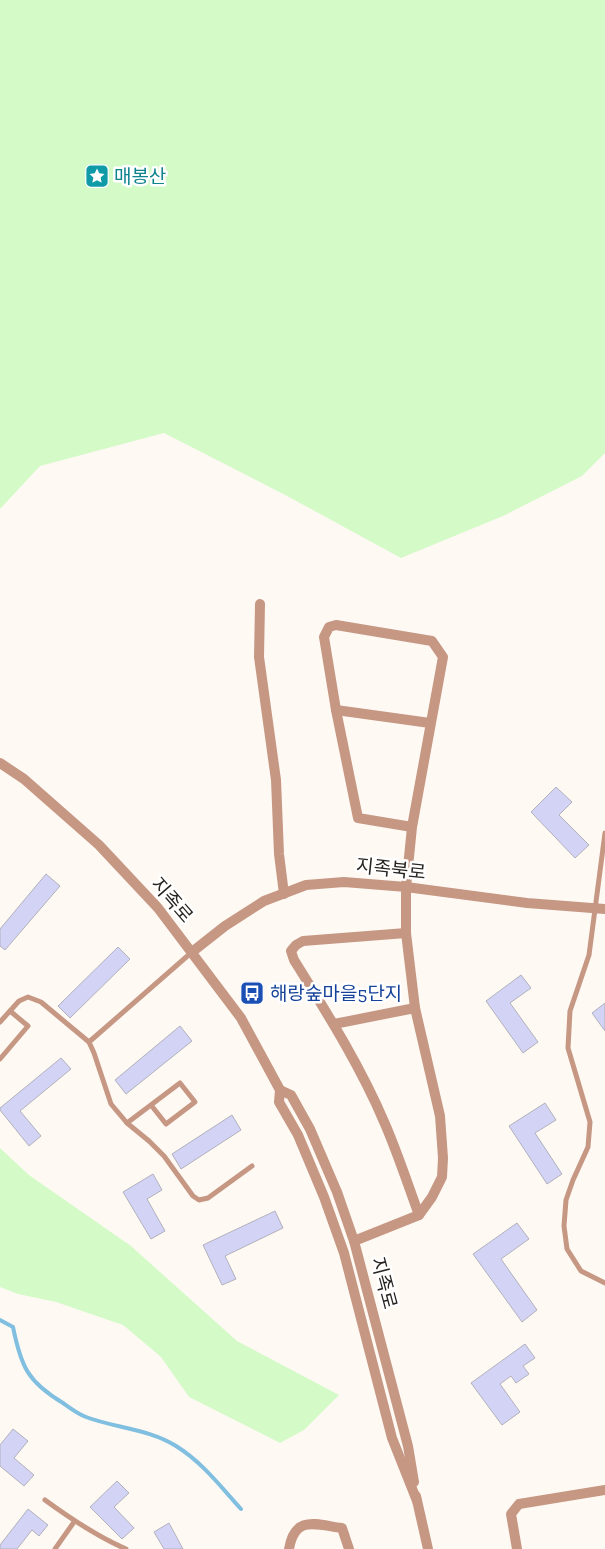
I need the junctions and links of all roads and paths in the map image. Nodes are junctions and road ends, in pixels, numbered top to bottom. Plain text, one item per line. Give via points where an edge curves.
1 (260, 604) dead end
2 (336, 710) junction
3 (430, 723) junction
4 (0, 763) edge
5 (412, 828) junction
6 (605, 833) edge
7 (406, 887) junction
8 (284, 894) junction
9 (600, 909) edge
10 (406, 932) junction
11 (192, 952) junction
12 (415, 1008) junction
13 (10, 1011) junction
14 (0, 1022) edge
15 (334, 1024) junction
16 (89, 1042) junction
17 (0, 1060) edge
18 (280, 1090) junction
19 (151, 1105) junction
20 (127, 1124) junction
21 (252, 1166) dead end
22 (419, 1215) junction
23 (354, 1241) junction
24 (605, 1284) edge
25 (605, 1490) edge
26 (45, 1500) dead end
27 (417, 1501) junction
28 (74, 1522) junction
29 (55, 1549) edge
30 (126, 1549) edge
31 (290, 1549) edge
32 (349, 1549) edge
33 (428, 1549) edge
34 (517, 1549) edge

1 - 8 street via 260,657 276,780
2 - 3 street
2 - 3 street via 324,637 329,627 336,625 432,641 443,657
2 - 5 street via 358,818
3 - 5 street
4 - 11 street, 지족로 via 24,779 99,845 158,908
5 - 7 street
6 - 9 lane
7 - 8 street, 지족북로 via 344,882 306,885
7 - 9 street, 지족북로
7 - 10 street
8 - 11 street, 지족북로 via 264,901
9 - 24 lane via 570,1012 568,1048 590,1122 588,1147 566,1200 564,1226 567,1248 582,1271
10 - 12 street
10 - 15 street via 303,941 291,951
11 - 16 lane
11 - 18 street, 지족로 via 241,1018
12 - 15 street
12 - 22 street via 440,1116 443,1158 442,1178
13 - 14 lane
13 - 16 lane via 28,997 41,1002
13 - 17 lane via 28,1026
15 - 22 street via 385,1124
16 - 20 lane via 111,1104
18 - 23 street, 지족로 via 291,1095 310,1129
18 - 27 street, 지족로 via 279,1102 298,1135 344,1253 392,1438
19 - 19 lane via 166,1124 195,1102 180,1082
19 - 20 lane
20 - 21 lane via 164,1156 199,1200 208,1198
22 - 23 street
23 - 27 street, 지족로 via 408,1446
25 - 34 street via 519,1504 511,1514
26 - 28 lane
27 - 33 street, 지족로
28 - 29 lane
28 - 30 lane
31 - 32 street via 296,1529 307,1523 342,1528

